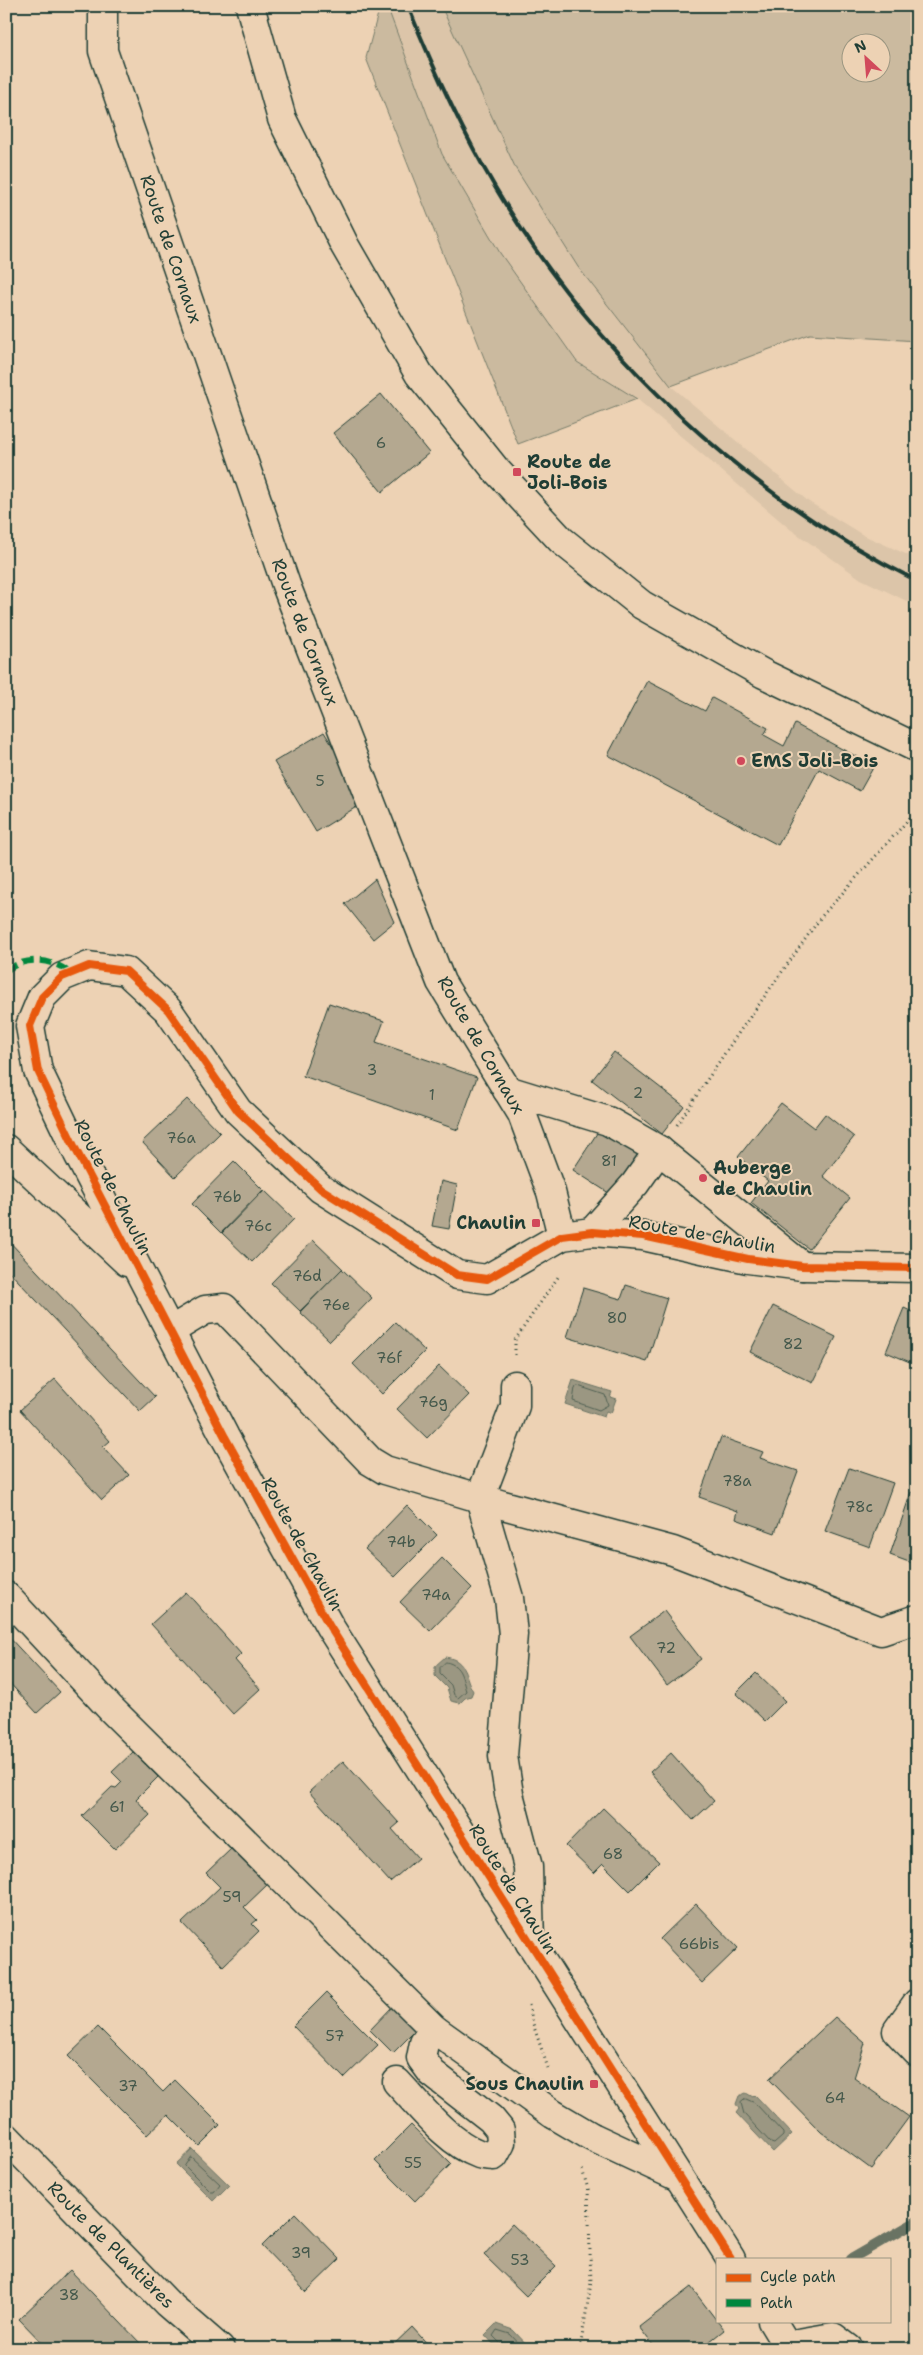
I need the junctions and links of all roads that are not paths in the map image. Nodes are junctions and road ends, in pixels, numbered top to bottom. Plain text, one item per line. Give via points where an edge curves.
1 (103, 6) edge
2 (250, 6) edge
3 (917, 748) edge
4 (508, 1090) junction
5 (6, 1149) edge
6 (659, 1150) junction
7 (592, 1232) junction
8 (562, 1236) junction
9 (802, 1266) junction
10 (890, 1267) junction
11 (917, 1268) edge
12 (141, 1275) junction
13 (917, 1279) edge
14 (170, 1332) junction
15 (515, 1386) road end
16 (480, 1498) junction
17 (6, 1596) edge
18 (917, 1619) edge
19 (530, 1943) junction
20 (917, 2003) edge
21 (434, 2029) junction
22 (917, 2052) edge
23 (398, 2082) dead end
24 (6, 2137) edge
25 (676, 2176) junction
26 (730, 2258) edge
27 (773, 2322) edge
28 (788, 2347) edge
29 (220, 2349) edge
30 (849, 2349) edge

1 - 4 street, Route de Cornaux via 103,51 286,585 441,982
2 - 3 street via 282,119 346,246 419,374 496,470 561,540 642,605 764,674
4 - 6 street via 608,1120
4 - 8 street, Route de Cornaux via 522,1114 542,1166
5 - 12 street
6 - 7 street via 635,1184
6 - 9 street
7 - 8 street, Route de Chaulin
7 - 9 street, Route de Chaulin via 643,1236 748,1259
8 - 12 street, Route de Chaulin via 487,1279 457,1275 321,1190 238,1111 168,1010 126,971 89,966 62,977 42,997 30,1026 38,1071
9 - 10 street, Route de Chaulin
10 - 11 street, Route de Chaulin
10 - 13 street
12 - 14 street, Route de Chaulin
14 - 16 street via 205,1310 224,1308 370,1461 385,1470
14 - 19 street, Route de Chaulin via 330,1627
15 - 16 street via 515,1406
16 - 18 street via 673,1551 881,1631
16 - 19 street via 509,1598 513,1634 503,1756 508,1794 528,1867
17 - 21 street via 111,1709
19 - 25 street, Route de Chaulin
20 - 22 street via 897,2031
21 - 23 street via 424,2043 421,2058 432,2073 491,2119 500,2130 501,2143 494,2156 480,2155 459,2143
21 - 25 street, bridge via 553,2114 586,2148
24 - 29 street, Route de Plantières via 167,2303
25 - 26 street, Route de Chaulin
27 - 28 street
28 - 30 street via 833,2337

